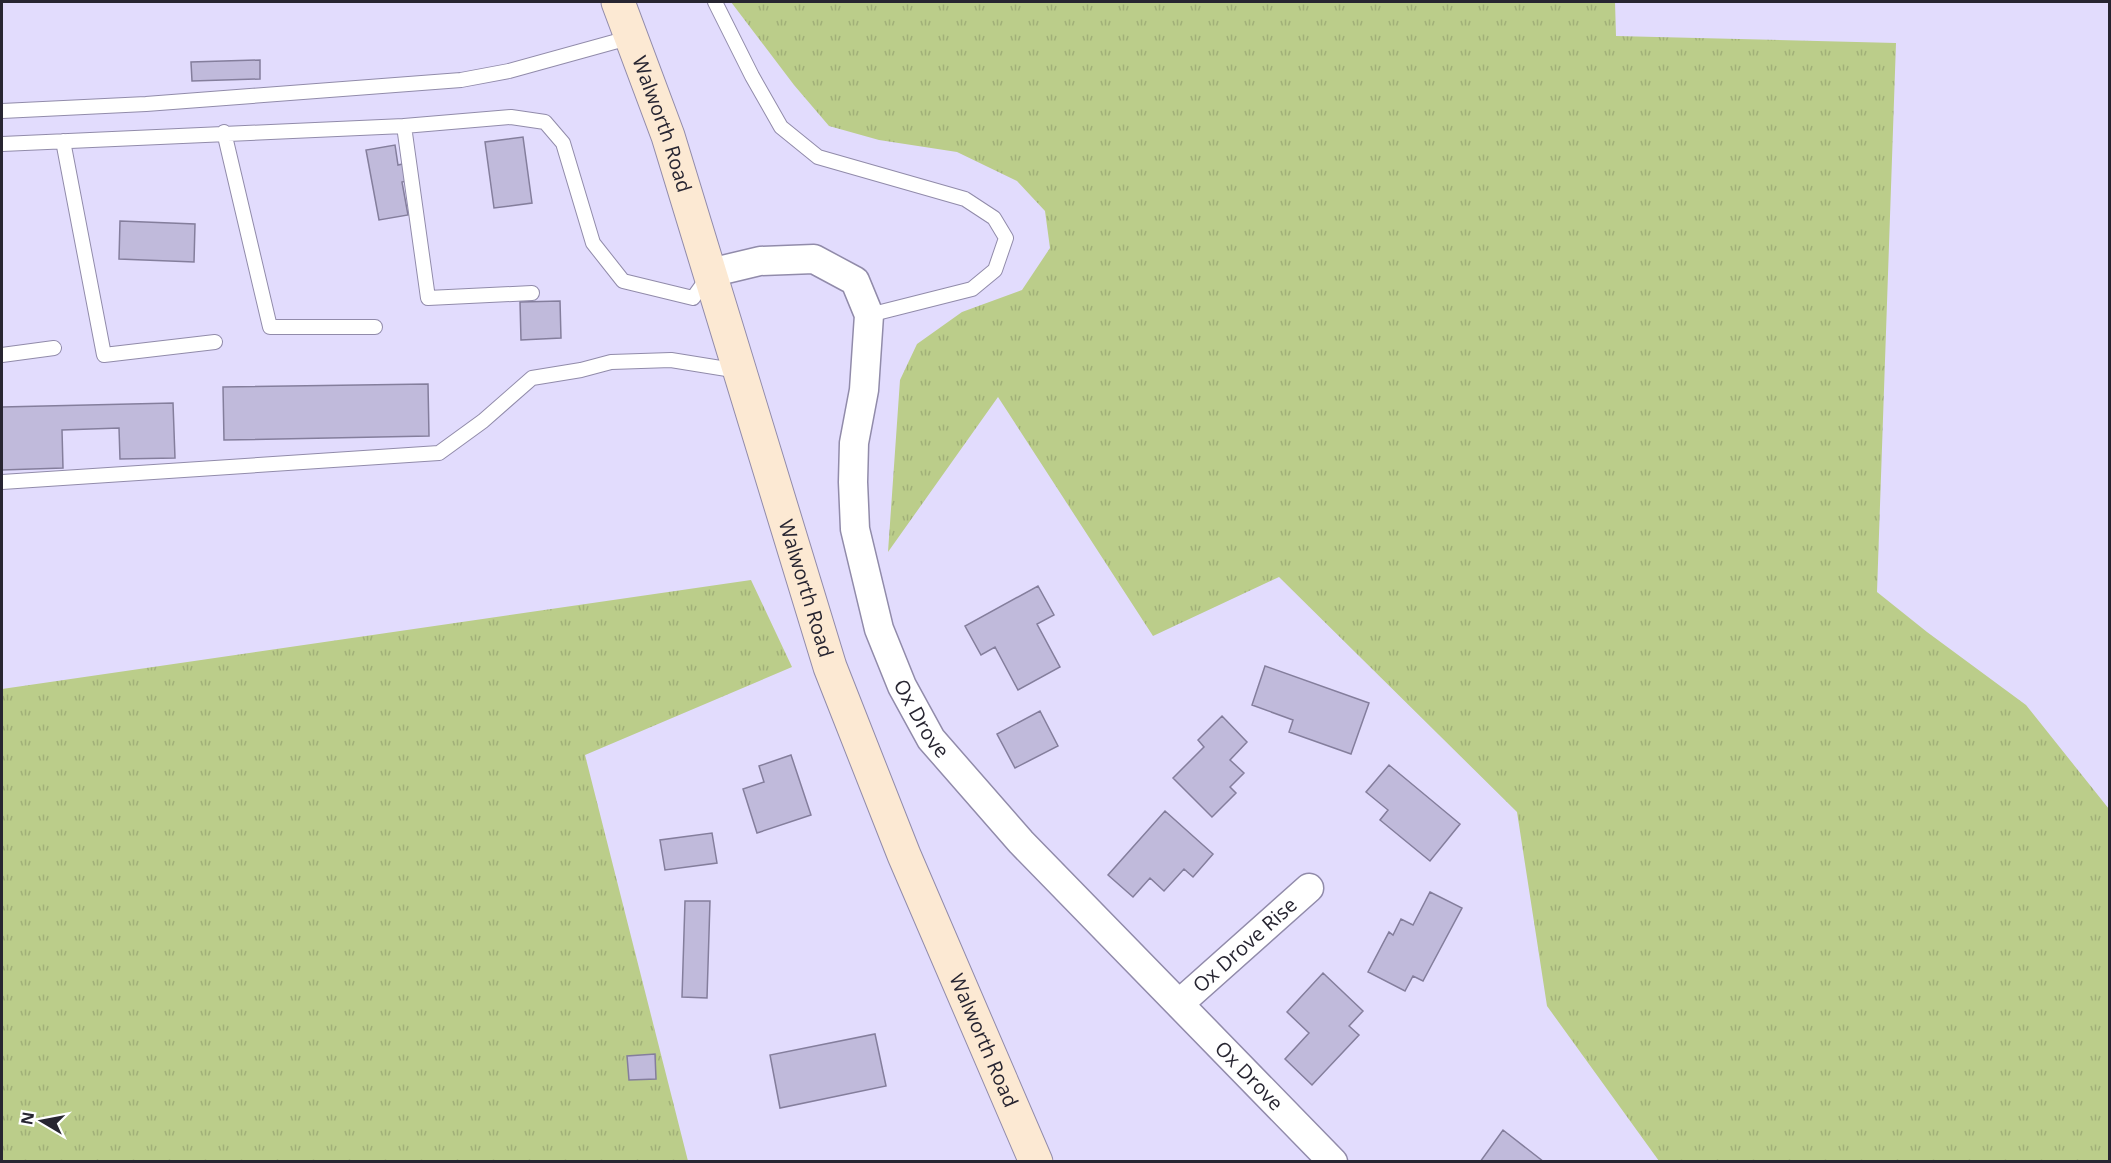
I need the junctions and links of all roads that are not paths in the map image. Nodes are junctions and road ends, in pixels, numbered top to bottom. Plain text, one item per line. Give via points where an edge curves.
1 (618, 2) edge
2 (715, 2) edge
3 (632, 37) junction
4 (2, 111) edge
5 (404, 126) junction
6 (225, 132) junction
7 (63, 141) junction
8 (2, 144) edge
9 (710, 273) junction
10 (532, 293) dead end
11 (868, 315) junction
12 (375, 327) dead end
13 (215, 342) dead end
14 (54, 348) dead end
15 (2, 355) edge
16 (739, 370) junction
17 (2, 482) edge
18 (1309, 888) dead end
19 (1180, 1003) junction
20 (1036, 1161) edge
21 (1333, 1161) edge

1 - 3 street, Walworth Road
2 - 11 lane via 781,127 818,157 965,199 994,218 1006,238 994,270 972,289
3 - 4 lane via 461,80
3 - 9 street, Walworth Road via 668,136
5 - 6 lane
5 - 9 lane via 511,117 545,122 563,143 593,243 623,281 693,298
5 - 10 lane via 428,298
6 - 7 lane
6 - 12 lane via 270,327
7 - 8 lane
7 - 13 lane via 105,355
9 - 11 street, Ox Drove via 760,261 814,259 855,281
9 - 16 street, Walworth Road
11 - 19 street, Ox Drove via 864,390 854,443 855,530 879,629 902,686 931,740 1006,825
14 - 15 lane
16 - 17 lane via 671,360 623,361 532,378 439,453
16 - 20 street, Walworth Road via 830,667 904,855
18 - 19 street, Ox Drove Rise
19 - 21 street, Ox Drove

